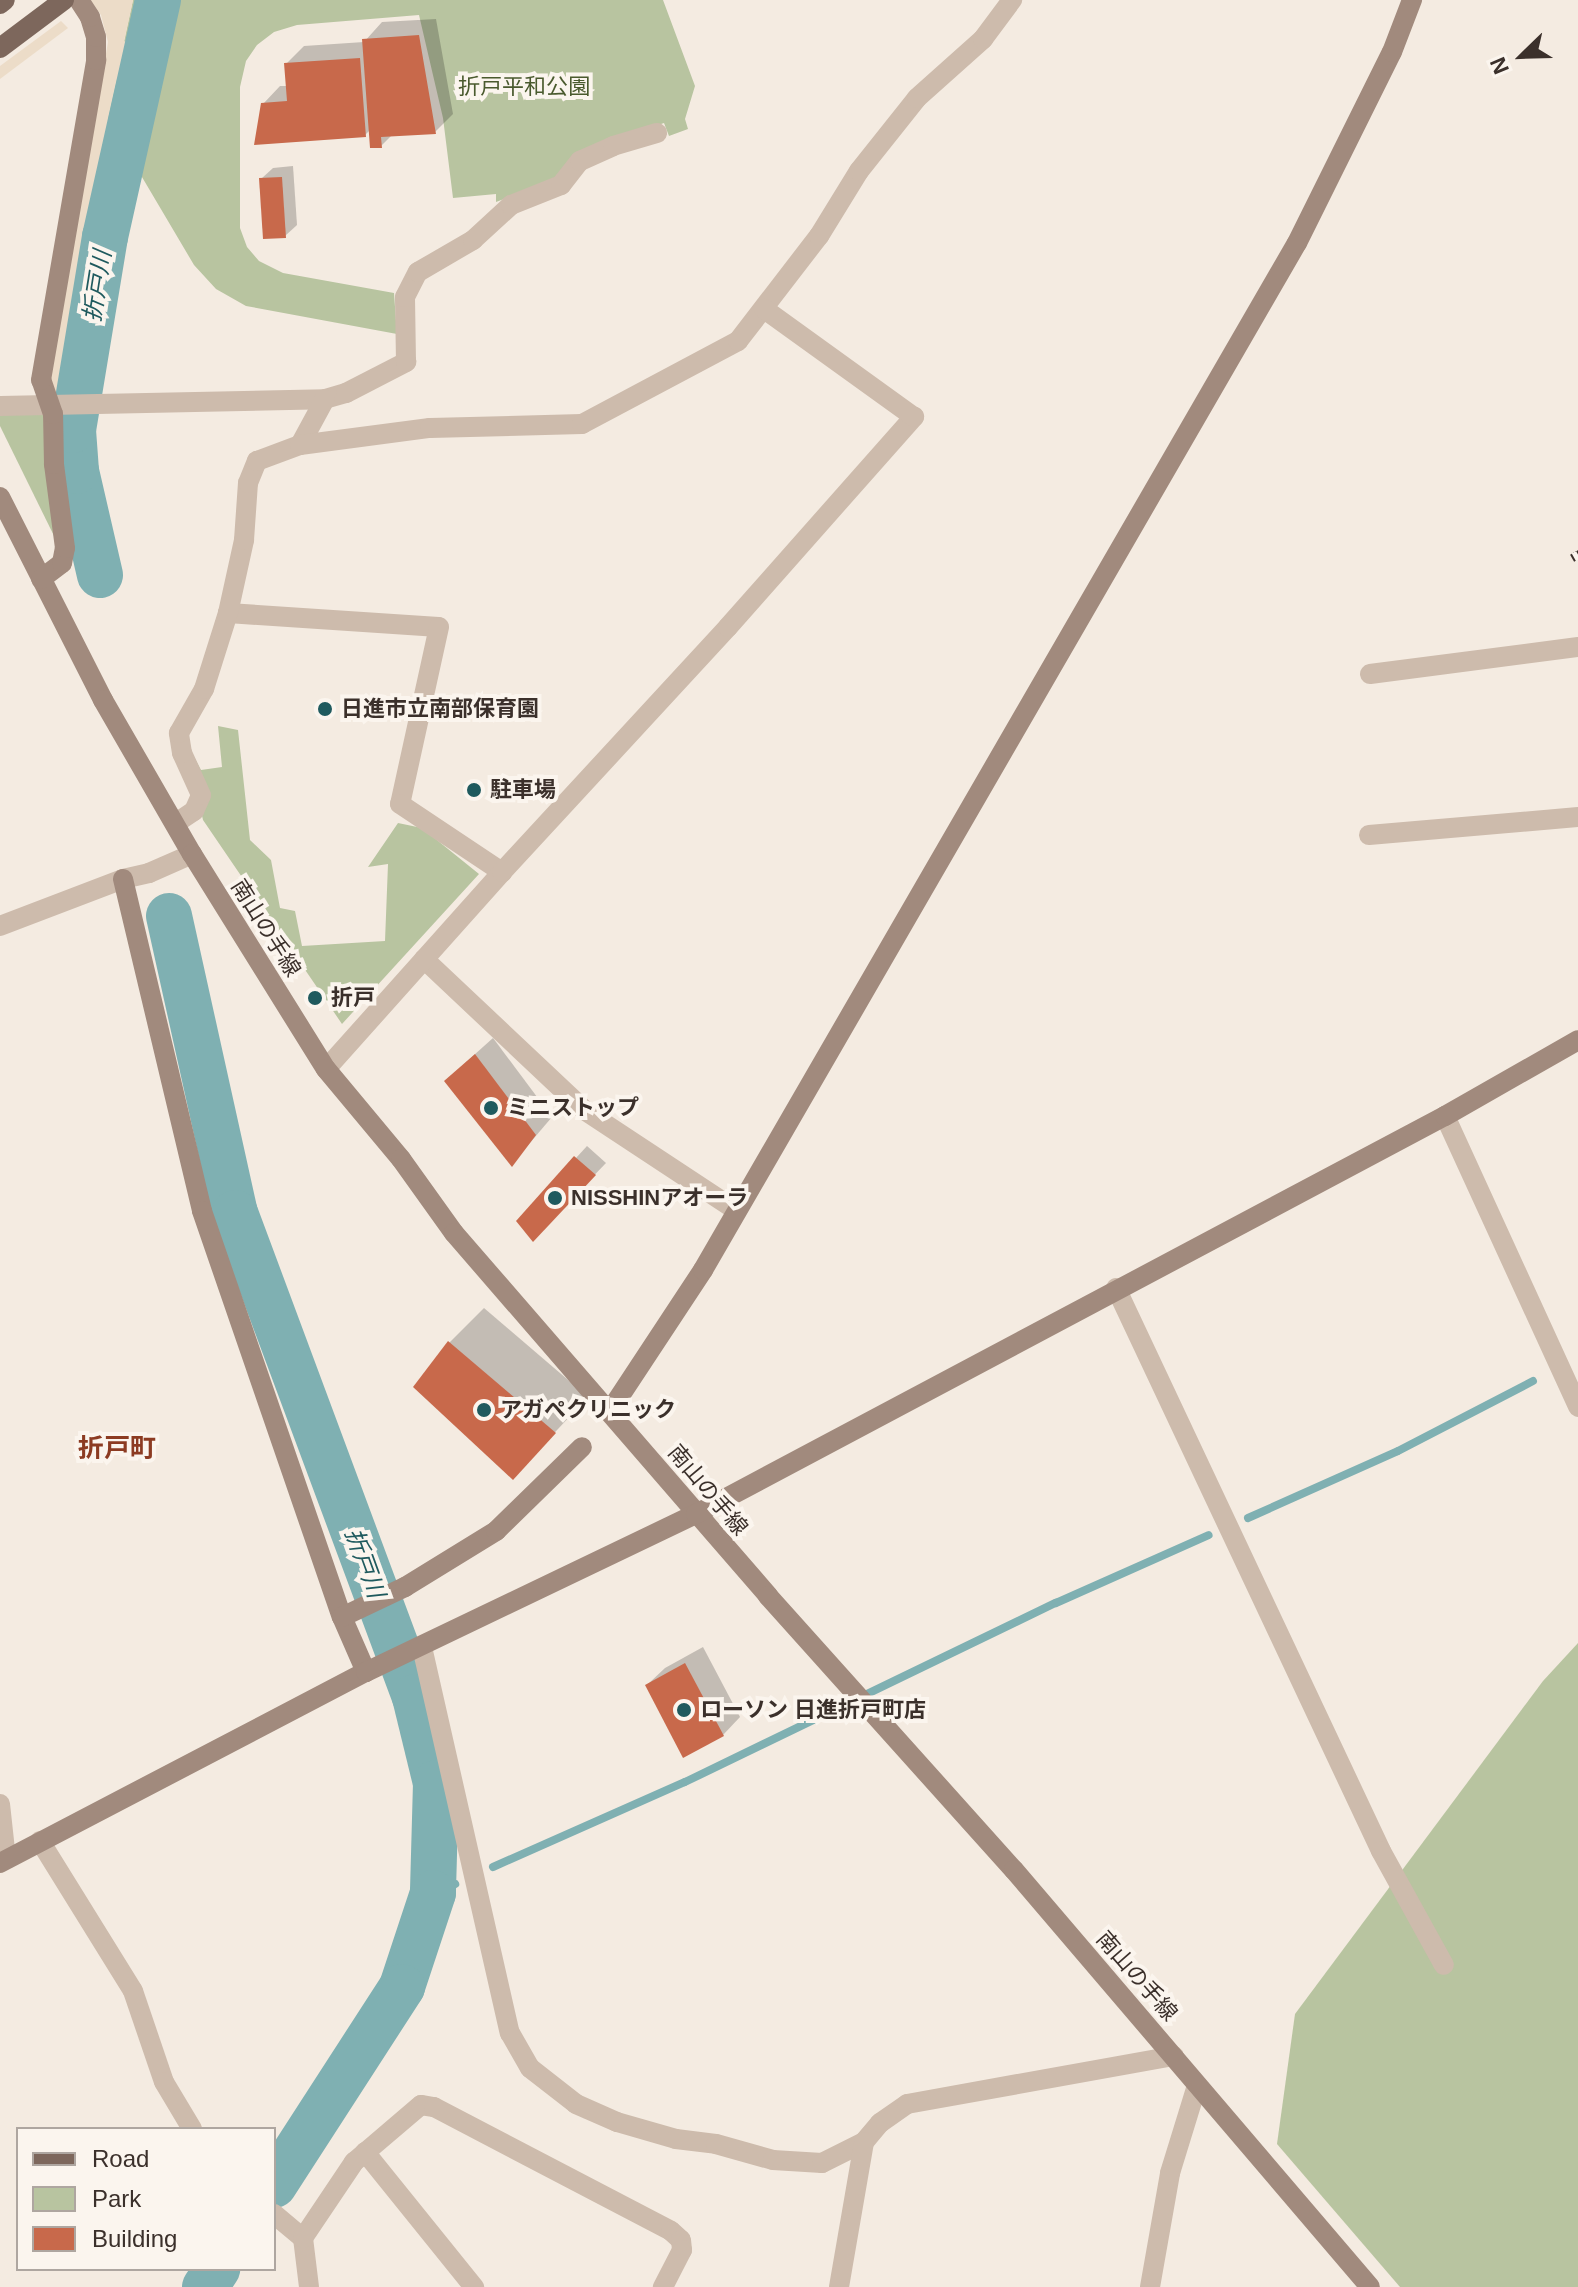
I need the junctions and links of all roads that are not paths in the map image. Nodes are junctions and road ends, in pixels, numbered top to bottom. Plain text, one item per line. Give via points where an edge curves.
1 (5, 0) edge
2 (64, 0) edge
3 (79, 0) edge
4 (1012, 0) edge
5 (1412, 0) edge
6 (0, 4) edge
7 (0, 48) edge
8 (657, 133) dead end
9 (764, 309) junction
10 (325, 399) junction
11 (54, 404) junction
12 (0, 406) edge
13 (300, 445) junction
14 (0, 497) edge
15 (41, 579) junction
16 (228, 613) junction
17 (1578, 647) edge
18 (1370, 674) dead end
19 (1578, 817) edge
20 (176, 823) junction
21 (1369, 835) dead end
22 (192, 854) junction
23 (502, 872) junction
24 (123, 879) junction
25 (0, 926) edge
26 (424, 959) junction
27 (1578, 1040) edge
28 (326, 1069) junction
29 (1445, 1116) junction
30 (737, 1211) junction
31 (1116, 1288) junction
32 (1578, 1407) edge
33 (610, 1411) junction
34 (582, 1447) dead end
35 (696, 1514) junction
36 (342, 1617) junction
37 (421, 1648) junction
38 (367, 1672) junction
39 (0, 1804) edge
40 (40, 1841) junction
41 (3, 1861) edge
42 (1444, 1965) dead end
43 (1174, 2056) junction
44 (1197, 2085) junction
45 (191, 2127) edge
46 (864, 2142) junction
47 (365, 2152) junction
48 (277, 2216) edge
49 (303, 2238) junction
50 (309, 2287) edge
51 (474, 2287) edge
52 (663, 2287) edge
53 (839, 2287) edge
54 (1150, 2287) edge
55 (1370, 2287) edge

1 - 6 main road
2 - 7 main road
3 - 11 street via 96,37 96,60 41,380
4 - 9 street via 983,39 917,98 859,171
5 - 30 street via 1392,52 1297,243
8 - 10 street via 580,161 561,185 511,205 473,240 418,272 405,297 406,362
9 - 13 street via 738,341 582,424 430,428
9 - 23 street via 914,417
10 - 11 street
10 - 13 street
11 - 12 street
11 - 15 street via 65,548 62,563
13 - 16 street via 257,461 248,483 244,540
14 - 15 street, 南山の手線
15 - 20 street, 南山の手線 via 103,700
16 - 20 street via 204,689 179,733 201,795 194,811
16 - 23 street via 439,627 400,804
17 - 18 street
19 - 21 street
20 - 22 street, 南山の手線
22 - 24 street
22 - 28 street, 南山の手線
23 - 26 street
24 - 25 street
24 - 36 street via 202,1211
26 - 28 street
26 - 30 street via 584,1110
27 - 29 street
28 - 33 street, 南山の手線 via 454,1233
29 - 31 street
29 - 32 street
30 - 33 street
31 - 35 street
31 - 42 street via 1381,1851
33 - 35 street, 南山の手線
34 - 36 street via 496,1531 405,1587
35 - 37 street
35 - 43 street, 南山の手線
36 - 38 street
37 - 38 street
37 - 46 street via 510,2033 530,2068 576,2104 676,2139 773,2160 822,2163
38 - 40 street
39 - 41 street
40 - 41 street
40 - 45 street via 133,1991 170,2096
43 - 44 street, 南山の手線
43 - 46 street via 907,2104
44 - 54 street via 1170,2173
44 - 55 street, 南山の手線
46 - 53 street
47 - 49 street
47 - 51 street
47 - 52 street via 421,2105 434,2107 671,2231 681,2240 682,2250
48 - 49 street
49 - 50 street

